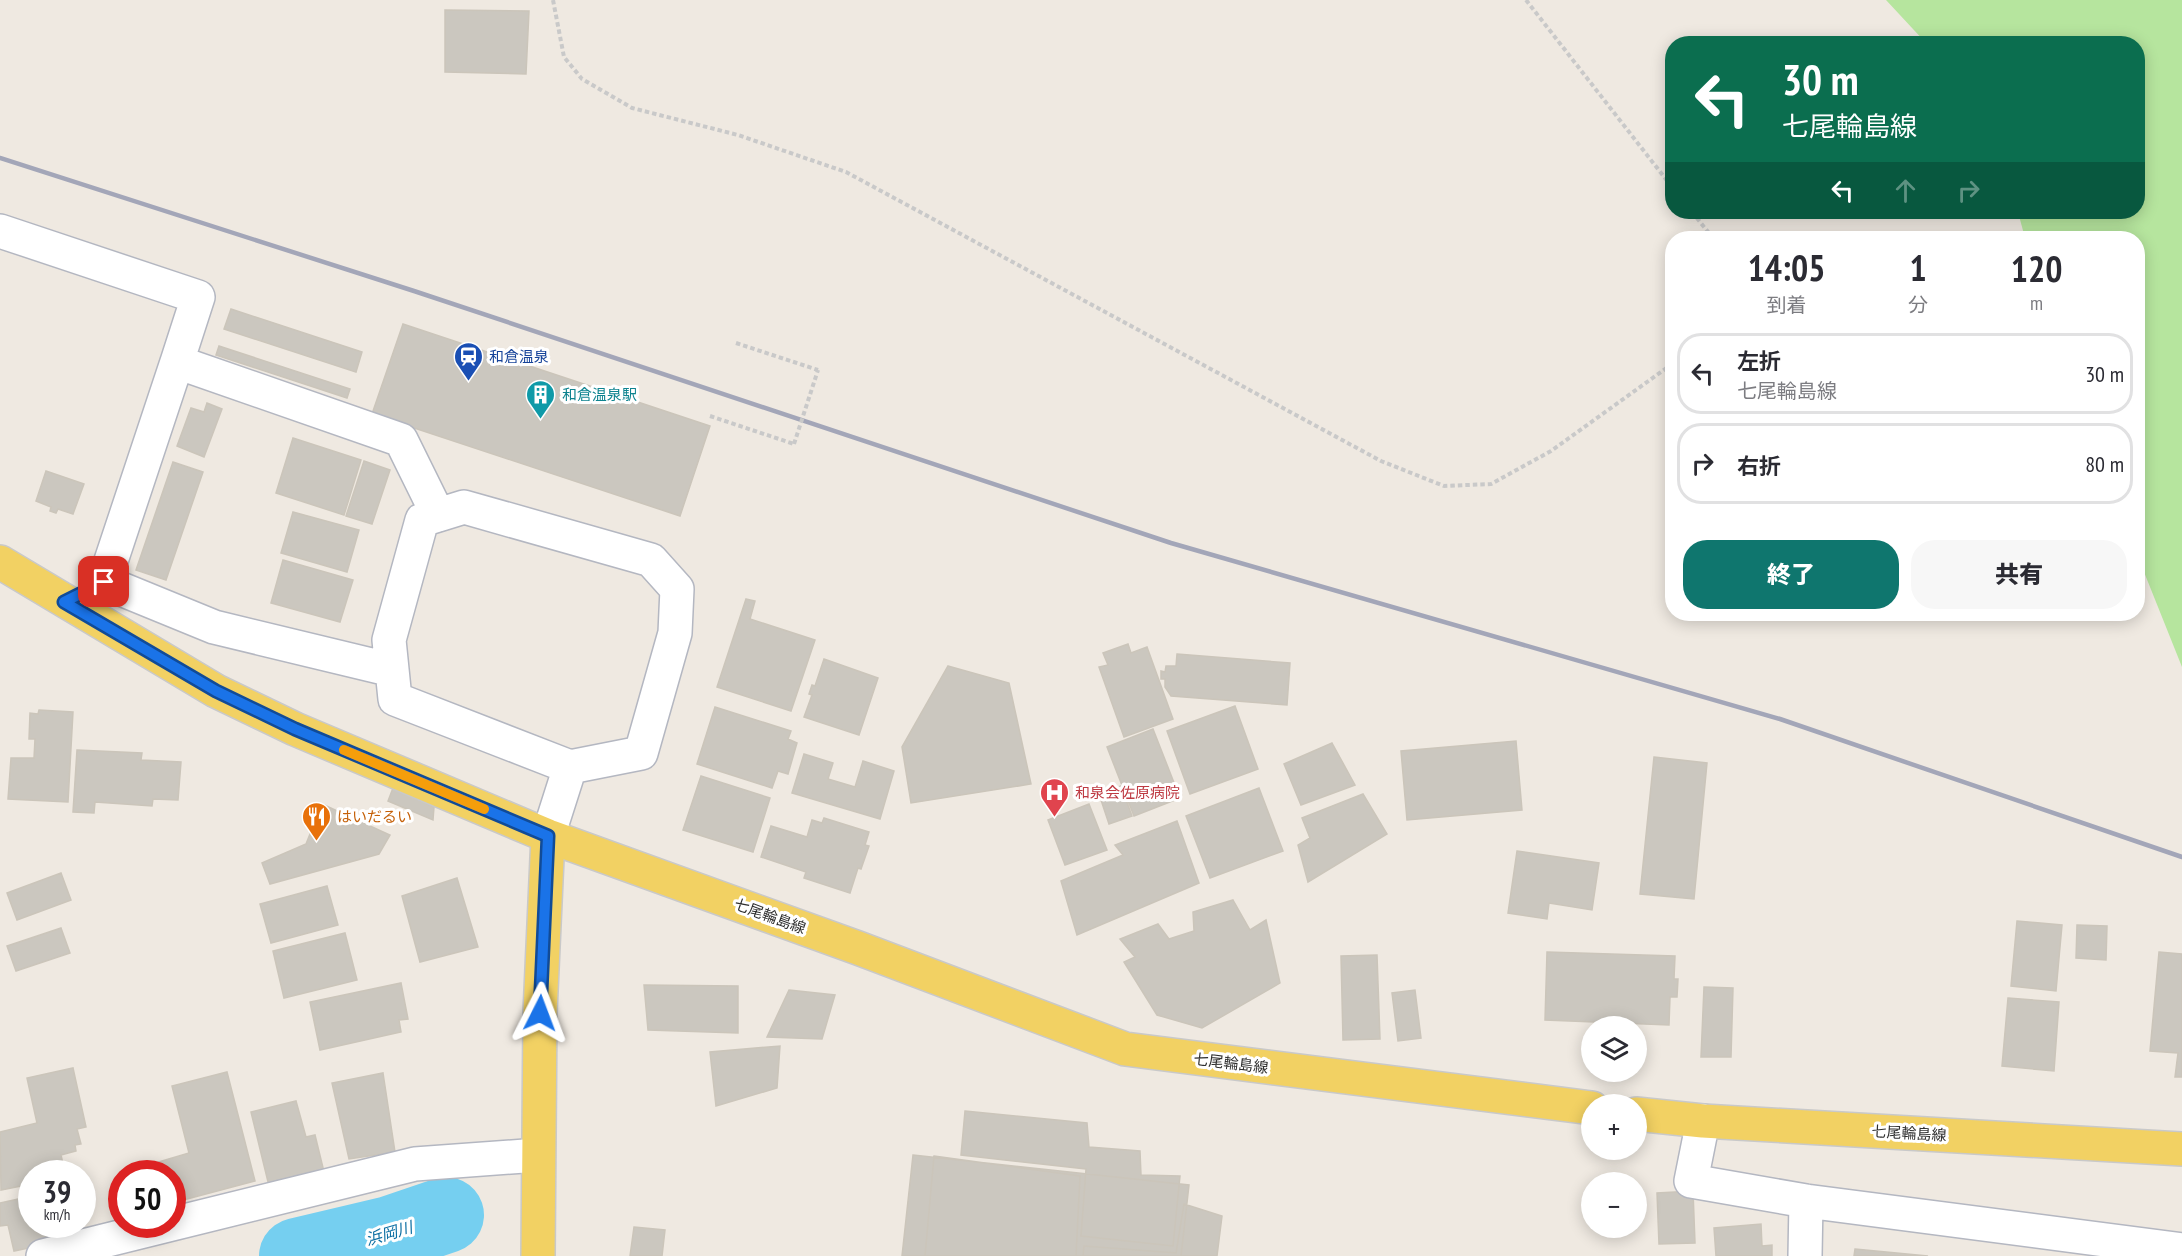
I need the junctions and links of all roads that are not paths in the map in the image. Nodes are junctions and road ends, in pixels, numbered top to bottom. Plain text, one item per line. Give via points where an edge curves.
1 (0, 231) edge
2 (177, 363) junction
3 (438, 515) junction
4 (0, 562) edge
5 (104, 582) junction
6 (64, 602) junction
7 (392, 670) junction
8 (570, 767) junction
9 (548, 836) junction
10 (1581, 1107) edge
11 (1647, 1115) edge
12 (1703, 1121) junction
13 (2182, 1149) edge
14 (538, 1155) junction
15 (1806, 1201) junction
16 (186, 1221) edge
17 (116, 1238) edge
18 (2182, 1250) edge
19 (43, 1256) edge
20 (538, 1256) edge
21 (1805, 1256) edge

1 - 2 street via 198,297
2 - 3 street via 401,440
2 - 5 street
3 - 7 street via 422,520 389,640
3 - 8 street via 464,507 651,560 677,589 675,633 641,753
4 - 6 main road, 七尾輪島線
5 - 6 street
5 - 7 street via 214,627
6 - 9 main road, 七尾輪島線 via 216,691 295,729
7 - 8 street via 394,699
8 - 9 street
9 - 10 main road, 七尾輪島線 via 1125,1049
9 - 14 main road
11 - 12 main road, 七尾輪島線
12 - 13 main road, 七尾輪島線
12 - 15 street via 1691,1180
14 - 16 street via 415,1164
14 - 20 main road
15 - 18 street
15 - 21 street
17 - 19 street

